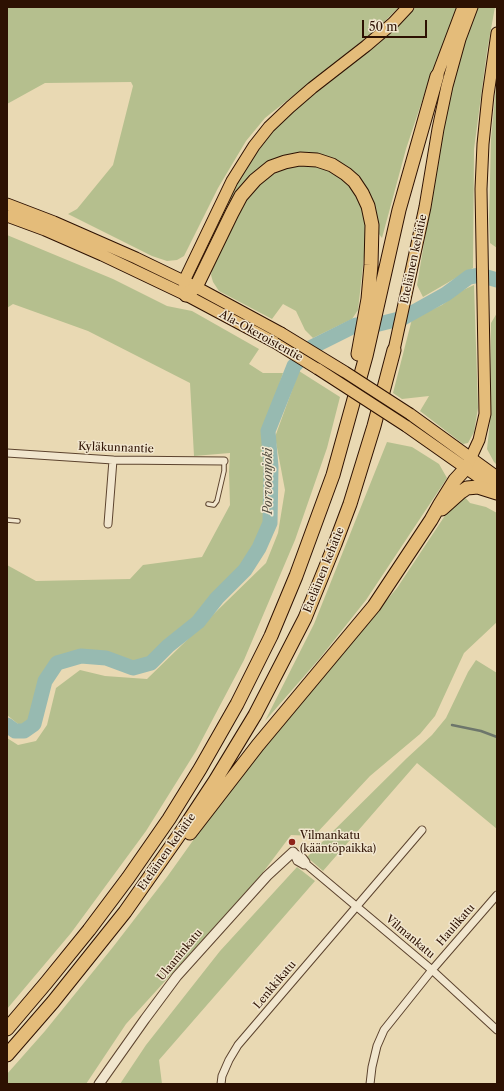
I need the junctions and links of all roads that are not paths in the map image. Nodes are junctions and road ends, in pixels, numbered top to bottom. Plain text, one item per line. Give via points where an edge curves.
1 (408, 7) edge
2 (463, 7) edge
3 (472, 7) edge
4 (497, 33) edge
5 (437, 76) joint
6 (7, 204) edge
7 (7, 216) edge
8 (184, 281) junction
9 (191, 291) junction
10 (373, 299) junction
11 (279, 338) junction
12 (394, 350) joint
13 (7, 453) edge
14 (113, 460) junction
15 (224, 461) joint
16 (468, 464) junction
17 (497, 477) edge
18 (497, 492) edge
19 (208, 504) dead end
20 (7, 520) edge
21 (431, 520) junction
22 (18, 521) dead end
23 (108, 524) dead end
24 (422, 830) dead end
25 (293, 852) joint
26 (497, 895) edge
27 (356, 906) junction
28 (432, 970) junction
29 (53, 1002) junction
30 (7, 1029) edge
31 (497, 1030) edge
32 (7, 1055) edge
33 (99, 1084) edge
34 (220, 1084) edge
35 (370, 1084) edge

1 - 8 main road via 366,46 269,127 232,181
2 - 5 main road, Eteläinen kehätie
3 - 12 main road, Eteläinen kehätie via 447,86 427,199
4 - 16 main road via 483,144 481,189 485,414 479,440
5 - 10 highway, Eteläinen kehätie
6 - 8 main road via 68,228
7 - 9 main road, Ala-Okeroistentie
8 - 9 main road
9 - 10 highway via 232,213 255,180 271,167 300,159 317,160 332,165 354,181 362,193 372,225
9 - 11 main road, Ala-Okeroistentie
10 - 30 highway, Eteläinen kehätie via 362,357 333,475 272,636 237,704 169,819 89,930
11 - 16 main road, Ala-Okeroistentie, bridge via 339,382
11 - 16 main road, Ala-Okeroistentie, bridge via 345,372 410,414
12 - 29 highway, Eteläinen kehätie via 374,426 335,544 305,618 255,715 210,788 134,899
13 - 14 street, Kyläkunnantie
14 - 15 street, Kyläkunnantie
14 - 23 street
15 - 19 lane via 218,501 214,505
16 - 17 main road, Ala-Okeroistentie
16 - 18 main road, Ala-Okeroistentie
16 - 21 highway via 447,492
18 - 21 highway via 478,487 468,488
20 - 22 lane
21 - 29 highway via 374,606 258,745 114,930
24 - 27 street, Lenkkikatu
25 - 27 street, Vilmankatu via 297,861 306,864
25 - 33 street, Ulaaninkatu via 267,876 176,976
26 - 28 street, Haulikatu
27 - 28 street, Vilmankatu
27 - 34 street, Lenkkikatu via 238,1045
28 - 31 street, Vilmankatu
28 - 35 street via 384,1030 377,1046
29 - 32 highway, Eteläinen kehätie

